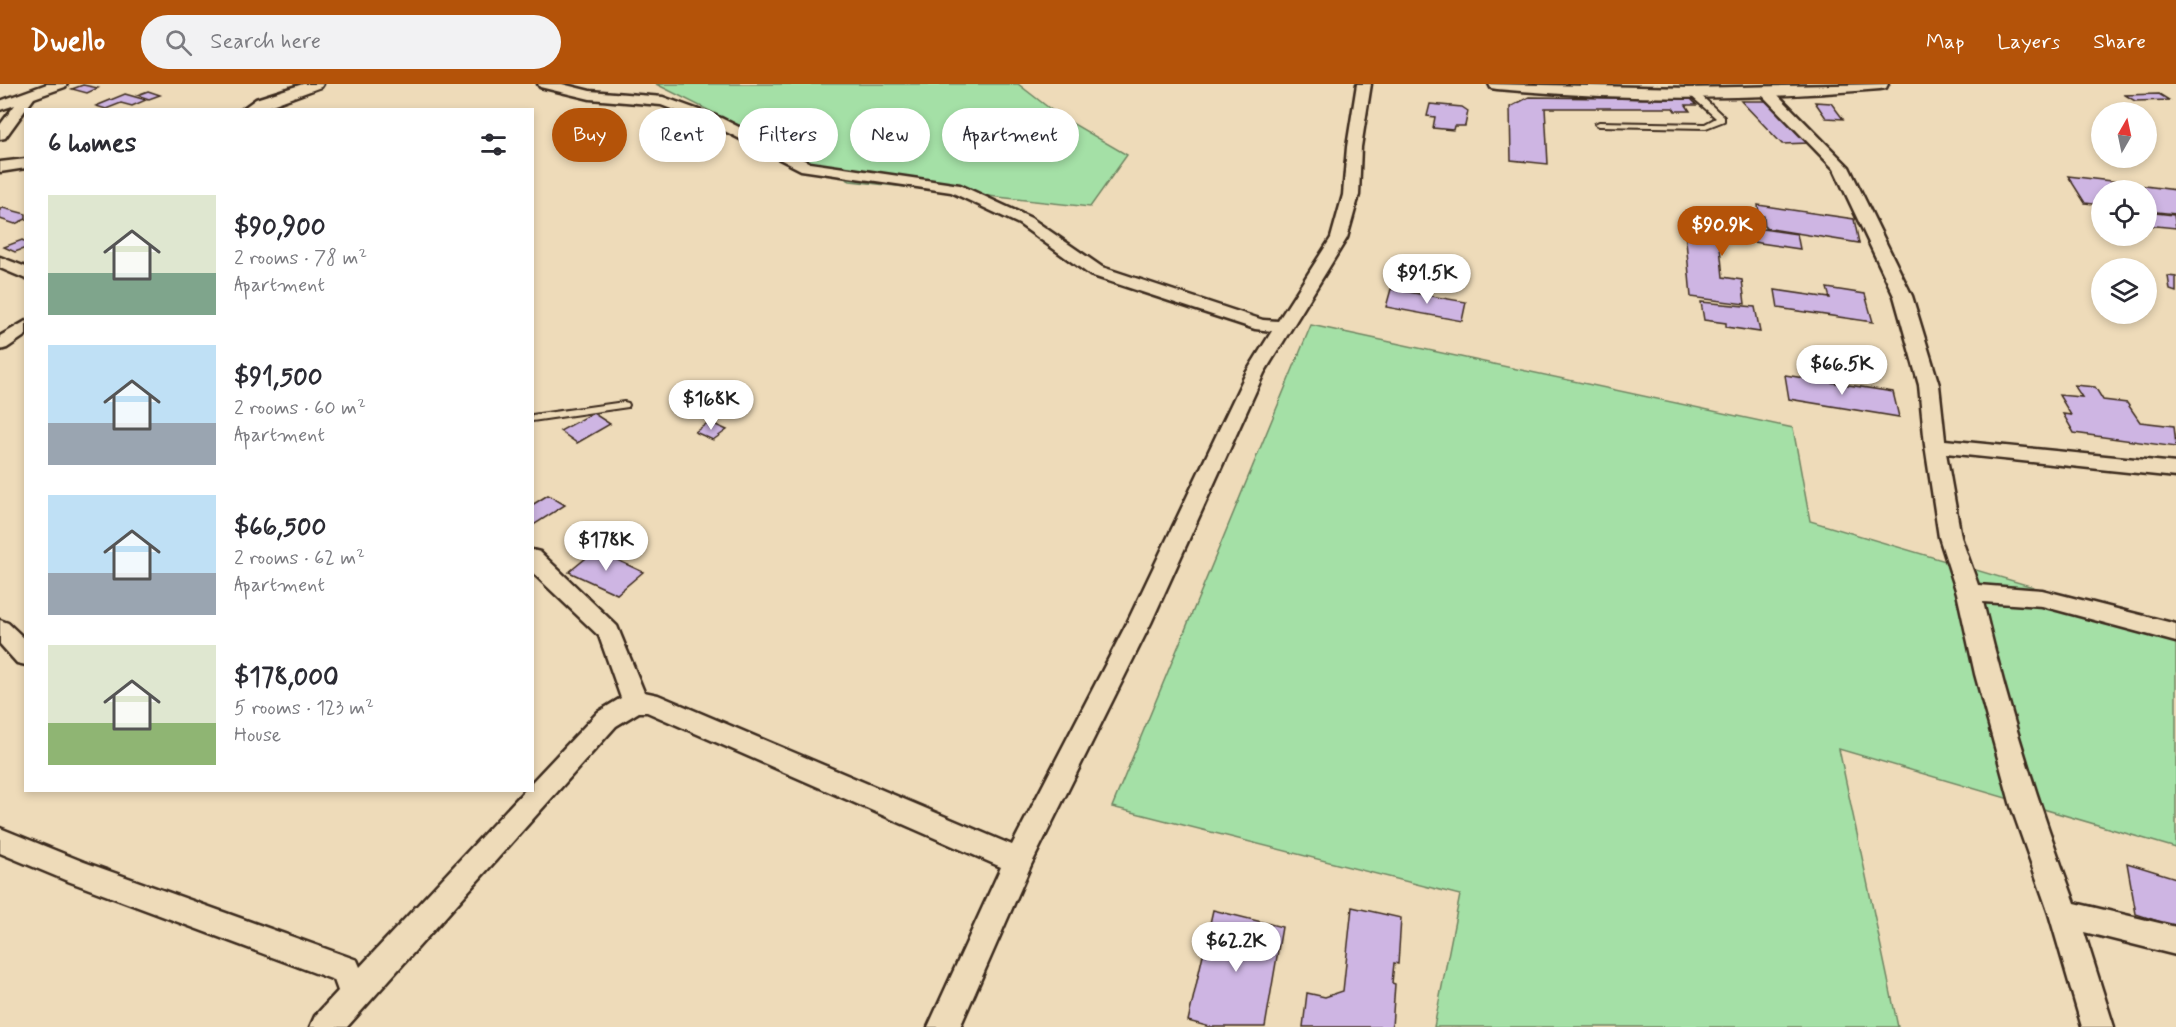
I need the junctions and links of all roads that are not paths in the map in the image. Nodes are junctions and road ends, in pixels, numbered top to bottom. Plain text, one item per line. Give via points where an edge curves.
1 (60, 84) edge
2 (316, 84) edge
3 (545, 84) edge
4 (1364, 84) edge
5 (1497, 84) edge
6 (1880, 84) edge
7 (1625, 88) edge
8 (1693, 93) junction
9 (1767, 93) junction
10 (29, 96) junction
11 (0, 106) edge
12 (253, 108) edge
13 (1599, 124) dead end
14 (0, 135) edge
15 (24, 163) edge
16 (0, 167) edge
17 (0, 262) edge
18 (24, 273) edge
19 (24, 327) edge
20 (1285, 327) junction
21 (0, 344) edge
22 (624, 405) dead end
23 (534, 418) edge
24 (1935, 445) junction
25 (2176, 470) edge
26 (534, 560) edge
27 (1969, 594) junction
28 (0, 629) edge
29 (2176, 633) edge
30 (24, 654) edge
31 (635, 702) junction
32 (0, 840) edge
33 (1018, 861) junction
34 (2064, 915) junction
35 (2176, 941) edge
36 (355, 995) junction
37 (326, 1027) edge
38 (944, 1027) edge
39 (2098, 1027) edge

1 - 10 street
2 - 12 street
3 - 20 street via 590,95 663,101 716,121 806,167 955,188 1025,221 1096,271 1261,325
4 - 20 street via 1351,195 1338,238
5 - 7 street
6 - 9 street
7 - 8 street
8 - 9 street
8 - 13 lane via 1721,118 1706,126
9 - 24 street via 1841,167 1868,219 1903,296 1929,385
10 - 11 street
10 - 14 street
15 - 16 street
17 - 18 street
19 - 21 street
20 - 33 street via 1255,374 1139,623
22 - 23 lane
24 - 25 street
24 - 27 street via 1950,537
26 - 31 street via 609,632
27 - 29 street via 2042,598
27 - 34 street via 2013,766
28 - 30 street
31 - 33 street via 649,702
31 - 36 street via 608,719
32 - 36 street via 75,872 346,970
33 - 38 street
34 - 35 street
34 - 39 street
36 - 37 street

